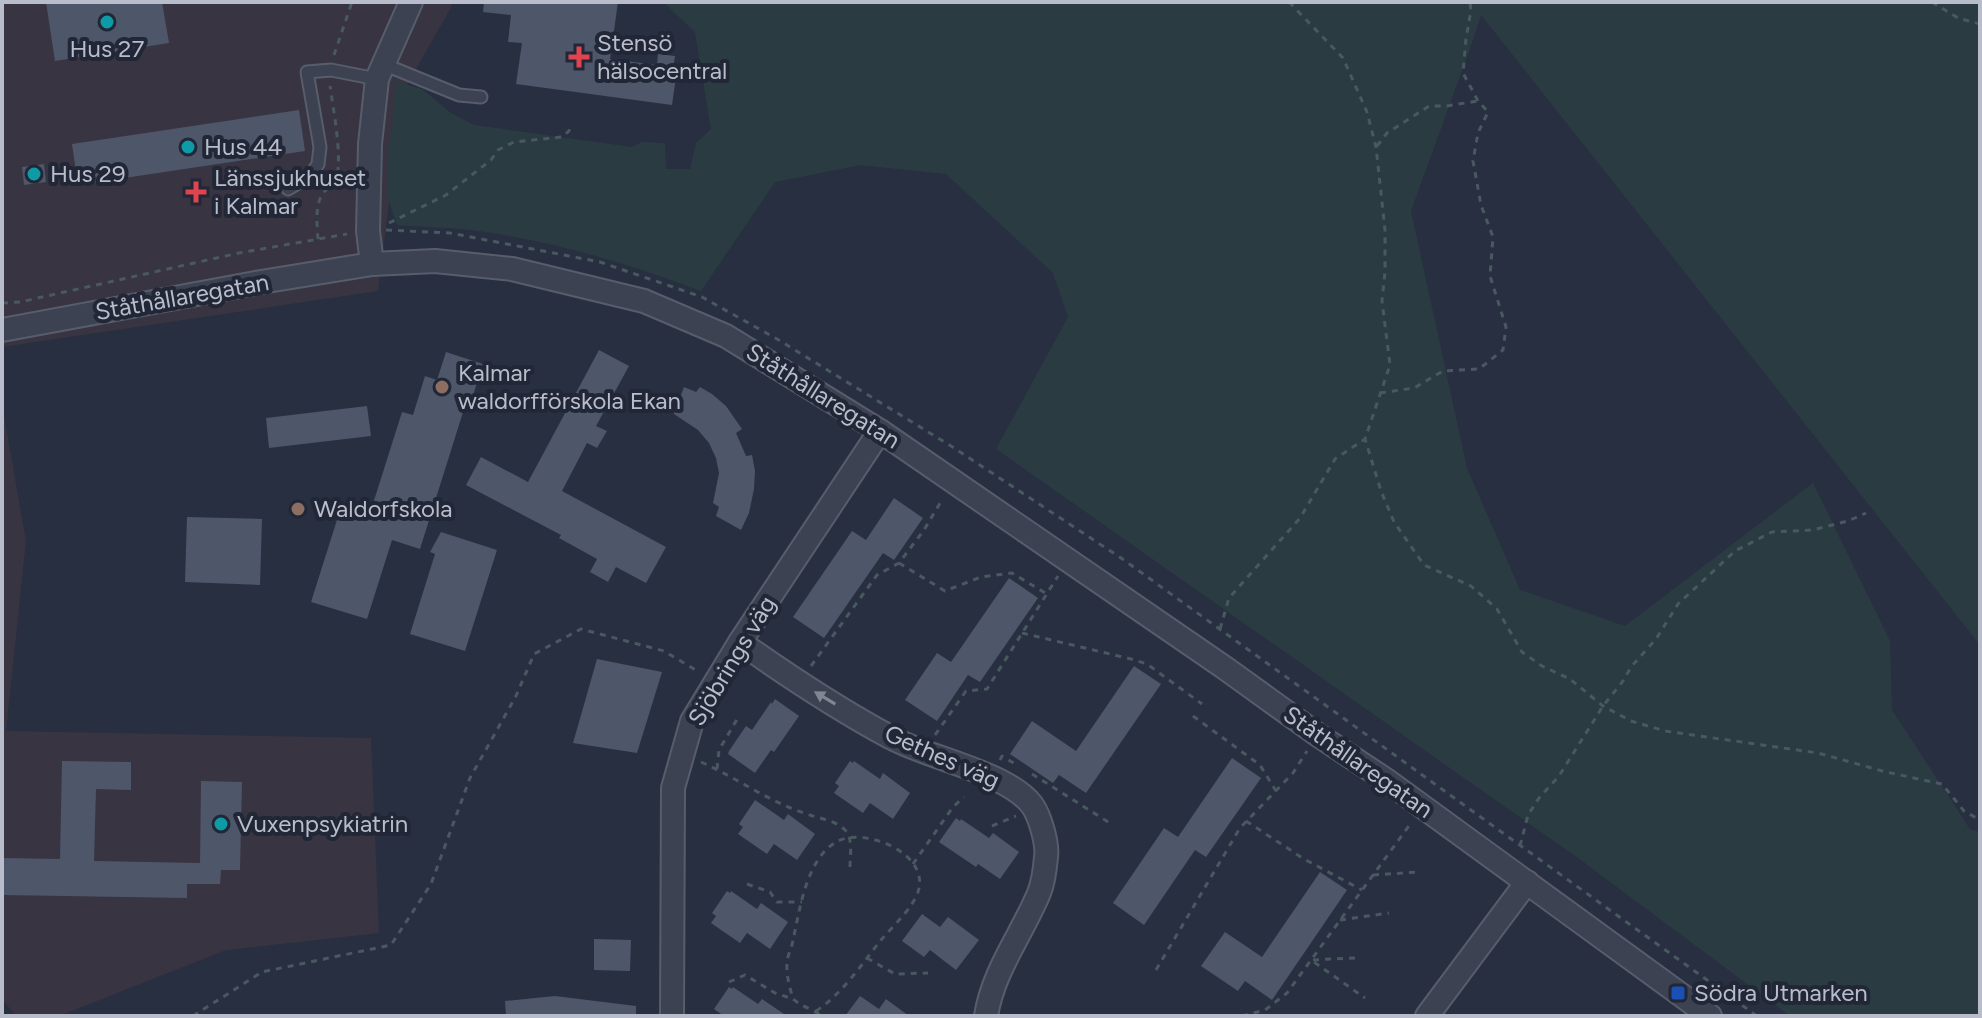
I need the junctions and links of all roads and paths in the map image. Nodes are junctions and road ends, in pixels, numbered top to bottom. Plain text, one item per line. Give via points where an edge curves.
1 (352, 2) edge
2 (411, 2) edge
3 (1289, 2) edge
4 (1470, 2) edge
5 (1932, 2) edge
6 (1980, 24) edge
7 (331, 70) junction
8 (380, 72) junction
9 (481, 97) dead end
10 (1478, 101) junction
11 (571, 125) dead end
12 (1376, 147) junction
13 (288, 189) dead end
14 (377, 230) junction
15 (318, 239) junction
16 (372, 264) junction
17 (2, 303) edge
18 (2, 330) edge
19 (1380, 393) junction
20 (880, 431) junction
21 (1365, 439) junction
22 (953, 481) junction
23 (1866, 513) dead end
24 (1069, 560) junction
25 (899, 563) junction
26 (1047, 594) junction
27 (1220, 629) dead end
28 (1022, 633) junction
29 (740, 642) junction
30 (800, 682) junction
31 (716, 683) junction
32 (1202, 704) dead end
33 (1603, 706) junction
34 (739, 716) dead end
35 (1193, 716) dead end
36 (1318, 735) junction
37 (923, 752) junction
38 (683, 754) junction
39 (1014, 763) dead end
40 (717, 769) junction
41 (1027, 771) dead end
42 (990, 777) junction
43 (1276, 791) junction
44 (964, 797) dead end
45 (1422, 807) junction
46 (1980, 820) edge
47 (1246, 821) junction
48 (1113, 825) dead end
49 (850, 838) junction
50 (913, 864) junction
51 (850, 868) dead end
52 (1418, 872) dead end
53 (1373, 875) junction
54 (1527, 882) junction
55 (747, 884) dead end
56 (1362, 890) junction
57 (802, 902) junction
58 (1389, 913) dead end
59 (1340, 920) junction
60 (867, 958) junction
61 (1355, 958) dead end
62 (1311, 960) junction
63 (1156, 970) dead end
64 (928, 973) dead end
65 (729, 982) dead end
66 (1365, 998) dead end
67 (793, 999) junction
68 (816, 1011) junction
69 (193, 1016) edge
70 (672, 1016) edge
71 (822, 1016) edge
72 (986, 1016) edge
73 (1242, 1016) edge
74 (1427, 1016) edge
75 (1710, 1016) edge
76 (1757, 1016) edge

1 - 7 path
2 - 8 street
3 - 12 path via 1343,58
4 - 10 path via 1463,73
5 - 6 path
7 - 8 lane
7 - 13 lane via 307,72 320,147 318,164
7 - 15 path via 338,171 320,199
8 - 9 lane
8 - 14 street via 370,144
10 - 12 path via 1429,106 1387,133
10 - 19 path via 1488,112 1473,161 1493,237 1490,276 1506,327 1503,350 1479,369 1443,371 1414,388
11 - 14 path via 562,137 514,142 498,150 446,195
12 - 19 path via 1390,365
14 - 15 path
14 - 16 street
15 - 17 path
16 - 18 street, Ståthållaregatan
16 - 20 street, Ståthållaregatan via 435,261 512,269 644,301 726,336
19 - 21 path
20 - 22 street, Ståthållaregatan
20 - 29 street, Sjöbrings väg
21 - 27 path via 1335,459 1300,518 1229,598
21 - 33 path via 1394,522 1424,565 1471,586 1497,609 1522,652 1570,679
22 - 24 street, Ståthållaregatan
22 - 25 path
23 - 33 path via 1813,530 1772,532 1735,551 1678,604
24 - 26 path
24 - 36 street, Ståthållaregatan
25 - 26 path via 945,591 981,577 1012,573
25 - 30 path via 877,575
26 - 28 path
28 - 32 path via 1147,664
28 - 37 path via 987,689 966,691
29 - 30 street, Gethes väg
29 - 31 street, Sjöbrings väg
37 -> 30 street, Gethes väg
31 - 38 street, Sjöbrings väg via 692,721
31 - 69 path via 664,651 581,629 534,654 470,778 431,884 391,945 262,972
33 - 46 path via 1665,731 1818,753 1942,784 1964,811
33 - 76 path via 1528,815 1520,846
34 - 40 path via 719,750
35 - 43 path via 1260,765
36 - 43 path
36 - 45 street, Ståthållaregatan
37 - 42 street, Gethes väg
38 - 40 path
38 - 70 street, Sjöbrings väg via 673,788
39 - 42 path via 1002,756
40 - 49 path via 775,802 833,822
41 - 48 path
42 - 72 street, Gethes väg via 1033,806 1047,854 1040,891 1009,951
43 - 47 path
44 - 50 path
45 - 53 path
45 - 54 street, Ståthållaregatan
47 - 56 path
47 - 63 path
49 - 50 path via 894,847
49 - 51 path
49 - 57 path via 822,853
50 - 60 path via 919,890
52 - 53 path
53 - 56 path
54 - 74 street
54 - 75 street, Ståthållaregatan
55 - 57 path via 770,892 777,902
56 - 59 path
57 - 67 path via 787,962
58 - 59 path
59 - 62 path
60 - 64 path via 895,974
60 - 68 path
61 - 62 path
62 - 66 path
62 - 73 path via 1287,993 1265,1010
65 - 67 path via 745,975
67 - 68 path
68 - 71 path

